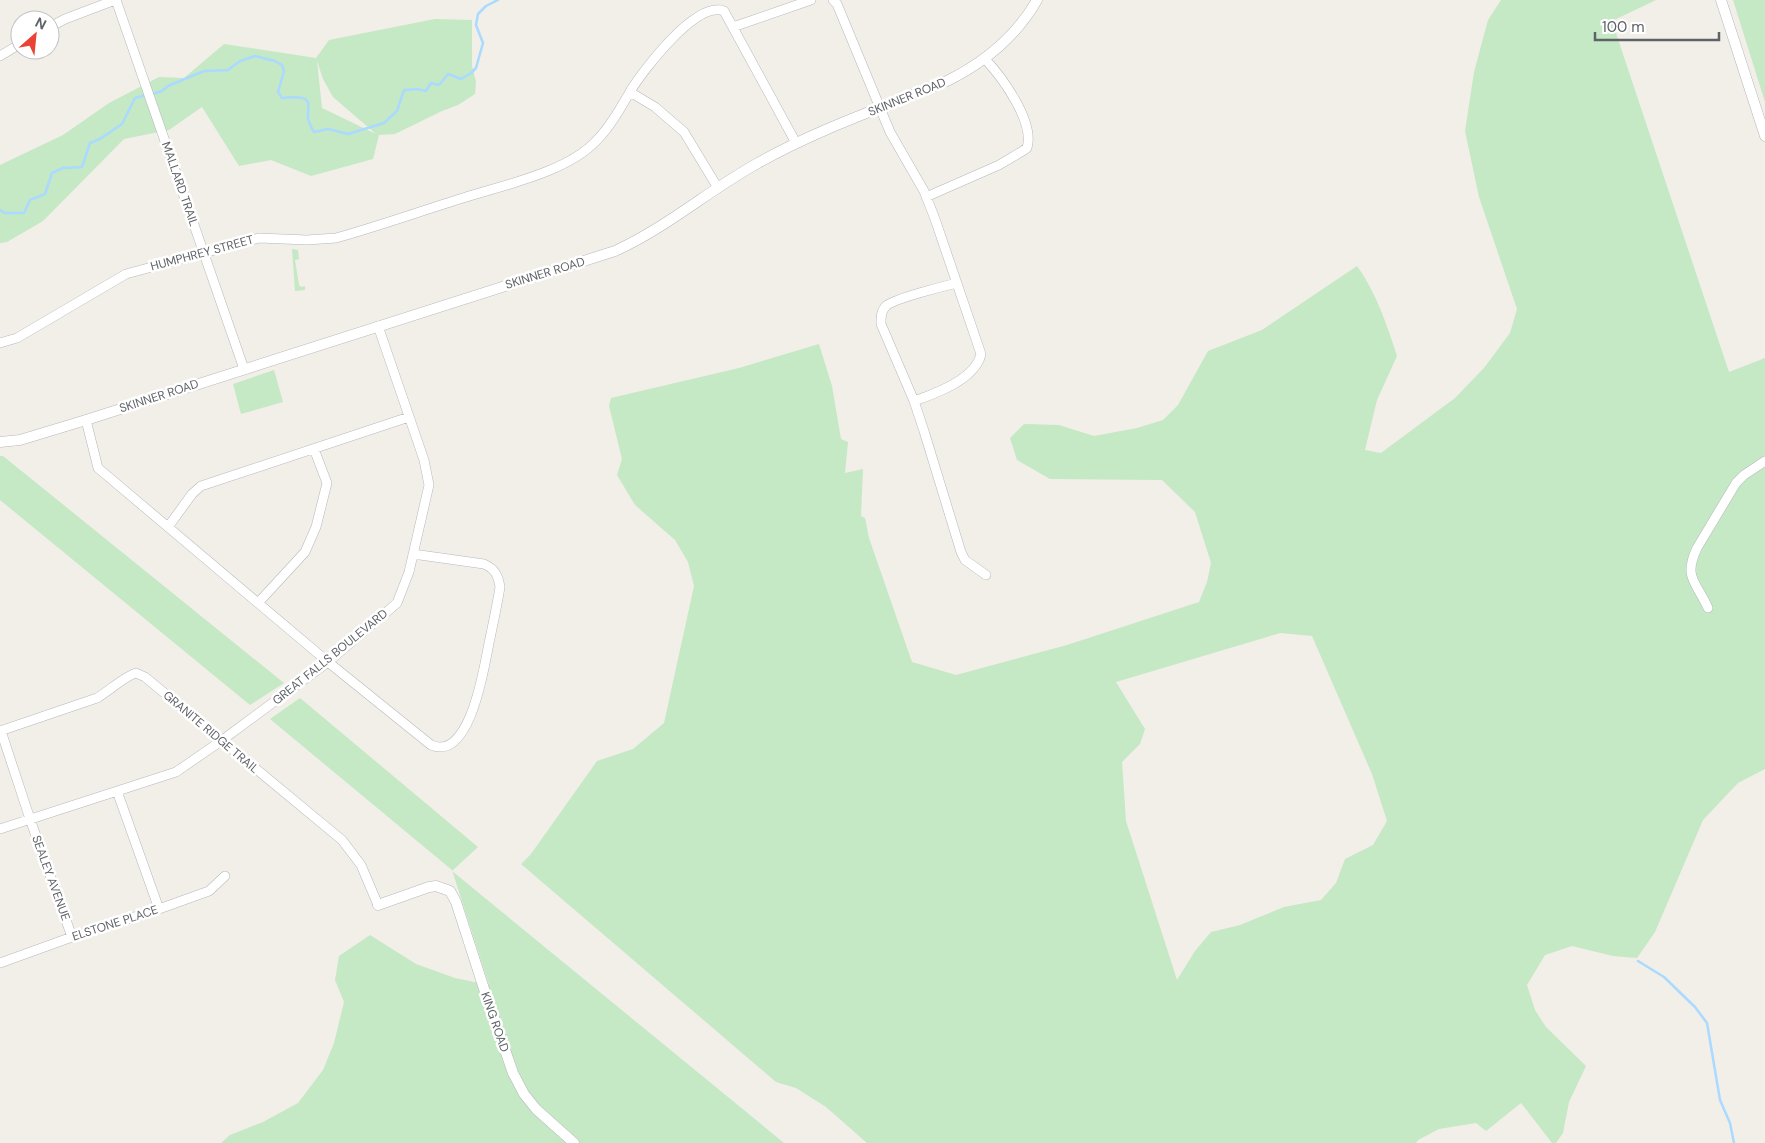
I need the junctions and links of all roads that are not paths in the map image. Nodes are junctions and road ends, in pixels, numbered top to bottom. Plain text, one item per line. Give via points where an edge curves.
1 (115, 0) edge
2 (811, 0) edge
3 (833, 0) edge
4 (1037, 0) edge
5 (1721, 0) edge
6 (712, 1) dead end
7 (685, 15) dead end
8 (60, 22) edge
9 (733, 27) junction
10 (985, 59) junction
11 (630, 92) junction
12 (879, 108) junction
13 (1765, 136) edge
14 (796, 143) junction
15 (718, 188) junction
16 (926, 197) junction
17 (203, 252) junction
18 (957, 283) junction
19 (378, 326) junction
20 (0, 343) edge
21 (244, 369) junction
22 (914, 401) junction
23 (409, 418) junction
24 (86, 420) junction
25 (0, 442) edge
26 (314, 449) junction
27 (1765, 461) edge
28 (168, 527) junction
29 (414, 554) junction
30 (986, 575) dead end
31 (258, 603) junction
32 (1708, 608) dead end
33 (328, 662) junction
34 (1, 731) edge
35 (221, 741) junction
36 (117, 791) junction
37 (30, 819) junction
38 (0, 829) edge
39 (225, 876) dead end
40 (378, 905) joint
41 (159, 909) junction
42 (72, 937) junction
43 (0, 963) edge
44 (574, 1143) edge

1 - 8 street
1 - 17 street, MALLARD TRAIL
2 - 9 street
3 - 12 street
4 - 10 street, SKINNER ROAD via 1020,26
5 - 13 street
6 - 9 street via 721,6
7 - 11 street, HUMPHREY STREET via 668,33
9 - 14 street
10 - 12 street, SKINNER ROAD via 947,81
10 - 16 street via 1005,83 1025,122 1027,148
11 - 15 street via 655,107 684,132
11 - 17 street, HUMPHREY STREET via 587,151 562,166 336,238 259,238
12 - 14 street, SKINNER ROAD
12 - 16 street
14 - 15 street, SKINNER ROAD
15 - 19 street, SKINNER ROAD via 639,240 615,251
16 - 18 street
17 - 20 street, HUMPHREY STREET via 126,274 17,338
17 - 21 street, MALLARD TRAIL
18 - 22 street via 981,354 980,360 965,376 948,387
18 - 22 street via 891,302 882,311 881,324
19 - 21 street, SKINNER ROAD
19 - 23 street, GREAT FALLS BOULEVARD
21 - 24 street, SKINNER ROAD
22 - 30 street via 961,552 965,560
23 - 26 street
23 - 29 street, GREAT FALLS BOULEVARD via 429,485
24 - 25 street, SKINNER ROAD via 20,440
24 - 28 street via 98,468
26 - 28 street via 200,486
26 - 31 street via 327,483 316,527 305,552
27 - 32 street via 1736,483 1692,559 1692,580
28 - 31 street
29 - 33 street, GREAT FALLS BOULEVARD via 398,603
29 - 33 street via 484,564 498,576 500,587 480,688 472,714 461,734 447,746 438,748 430,744
31 - 33 street
33 - 35 street, GREAT FALLS BOULEVARD
34 - 35 street, GRANITE RIDGE TRAIL via 97,698 136,673
34 - 37 street, GRANITE RIDGE TRAIL
35 - 36 street, GREAT FALLS BOULEVARD via 176,772
35 - 40 street, GRANITE RIDGE TRAIL via 342,840 361,865
36 - 37 street, GREAT FALLS BOULEVARD
36 - 41 street
37 - 38 street, GREAT FALLS BOULEVARD
37 - 42 street, SEALEY AVENUE
39 - 41 street, ELSTONE PLACE via 209,891
40 - 44 street, KING ROAD via 429,887 443,887 450,891 524,1094
41 - 42 street, ELSTONE PLACE
42 - 43 street, ELSTONE PLACE

